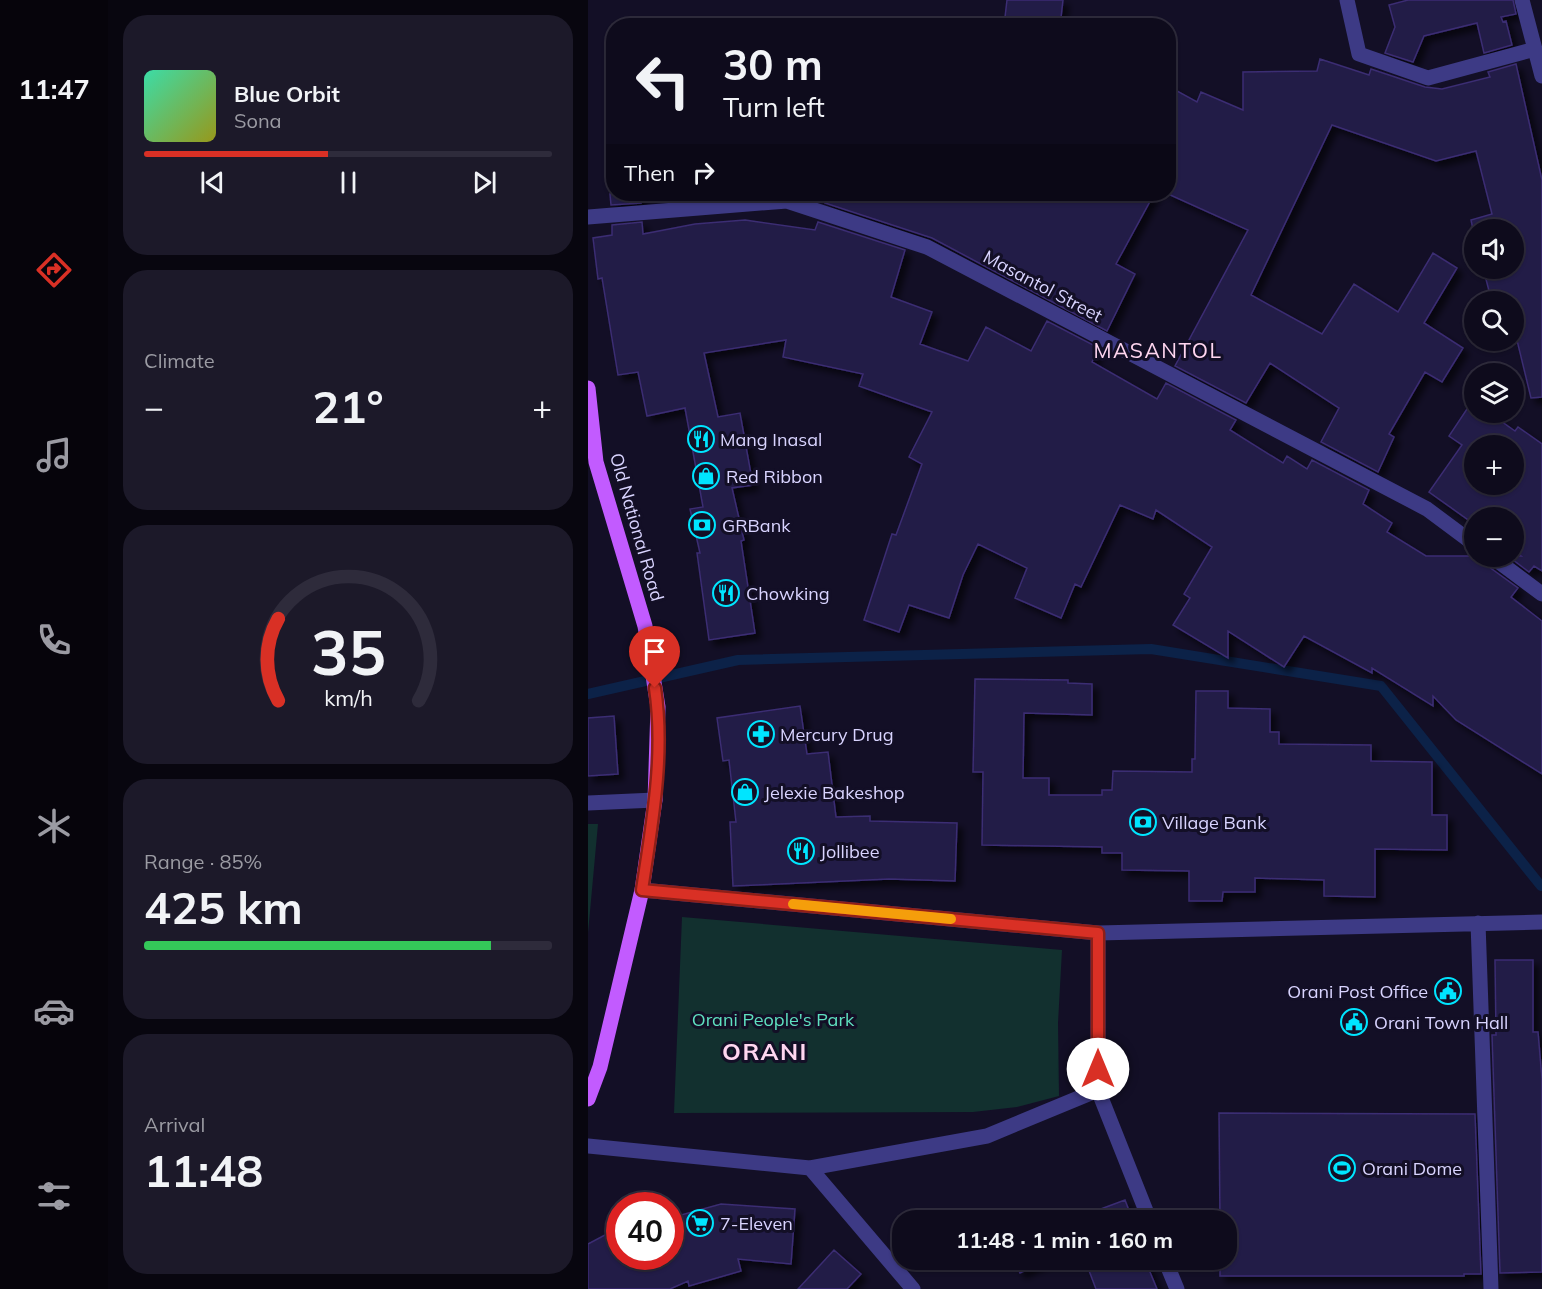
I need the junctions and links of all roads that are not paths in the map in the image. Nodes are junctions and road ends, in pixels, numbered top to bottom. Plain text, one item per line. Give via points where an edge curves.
1 (1347, 0) edge
2 (1522, 0) edge
3 (1535, 49) junction
4 (1542, 76) edge
5 (588, 217) edge
6 (588, 388) edge
7 (1464, 537) edge
8 (1506, 567) edge
9 (1542, 594) edge
10 (655, 800) junction
11 (588, 803) edge
12 (642, 890) junction
13 (1542, 921) edge
14 (1478, 923) junction
15 (1098, 933) junction
16 (1098, 1090) junction
17 (588, 1099) edge
18 (588, 1146) edge
19 (810, 1168) junction
20 (1146, 1210) edge
21 (1170, 1270) edge
22 (913, 1289) edge
23 (1177, 1289) edge
24 (1491, 1289) edge

1 - 3 street via 1359,54 1428,78
2 - 3 street
3 - 4 street
5 - 7 street, Masantol Street via 787,201 927,247 1427,509
6 - 10 main road, Old National Road via 596,462 645,626 658,707
8 - 9 street
10 - 11 street
10 - 12 main road, Old National Road
12 - 15 street
12 - 17 main road, Old National Road via 600,1067
13 - 14 street
14 - 15 street
14 - 24 street
15 - 16 street
16 - 19 street via 987,1136
16 - 20 street
18 - 19 street
19 - 22 street
21 - 23 street

